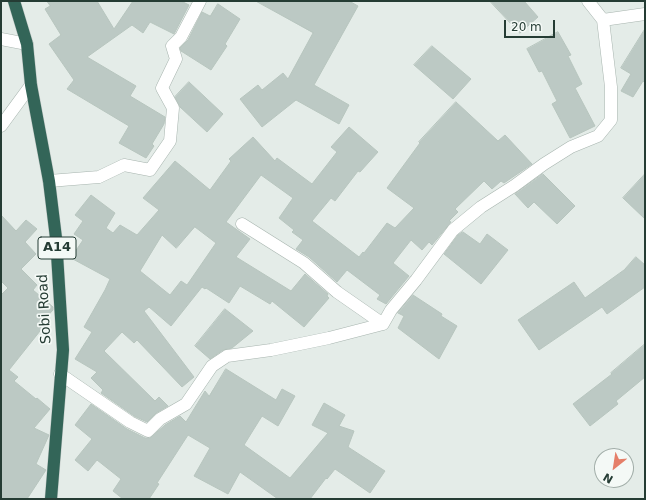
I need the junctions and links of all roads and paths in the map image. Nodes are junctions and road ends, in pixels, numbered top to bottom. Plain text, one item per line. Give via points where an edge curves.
1 (14, 1) edge
2 (200, 1) edge
3 (588, 1) edge
4 (645, 14) edge
5 (603, 20) junction
6 (1, 39) edge
7 (27, 44) junction
8 (31, 85) junction
9 (1, 126) edge
10 (49, 181) junction
11 (242, 224) dead end
12 (383, 324) junction
13 (60, 374) junction
14 (51, 499) edge

1 - 7 highway, Sobi Road / A14
2 - 10 street via 181,37 172,46 176,59 162,88 173,108 170,141 150,170 124,165 99,177
3 - 5 street
4 - 5 street
5 - 12 street via 611,87 611,120 598,136 571,147 544,164 481,207 454,230 391,310
6 - 7 street
7 - 8 highway, Sobi Road / A14
8 - 9 street
8 - 10 highway, Sobi Road / A14
10 - 13 highway, Sobi Road / A14 via 56,238 62,350
11 - 12 street via 304,263 337,292
12 - 13 street via 271,350 227,356 212,366 186,404 160,419 148,431 130,422
13 - 14 highway, Sobi Road / A14

